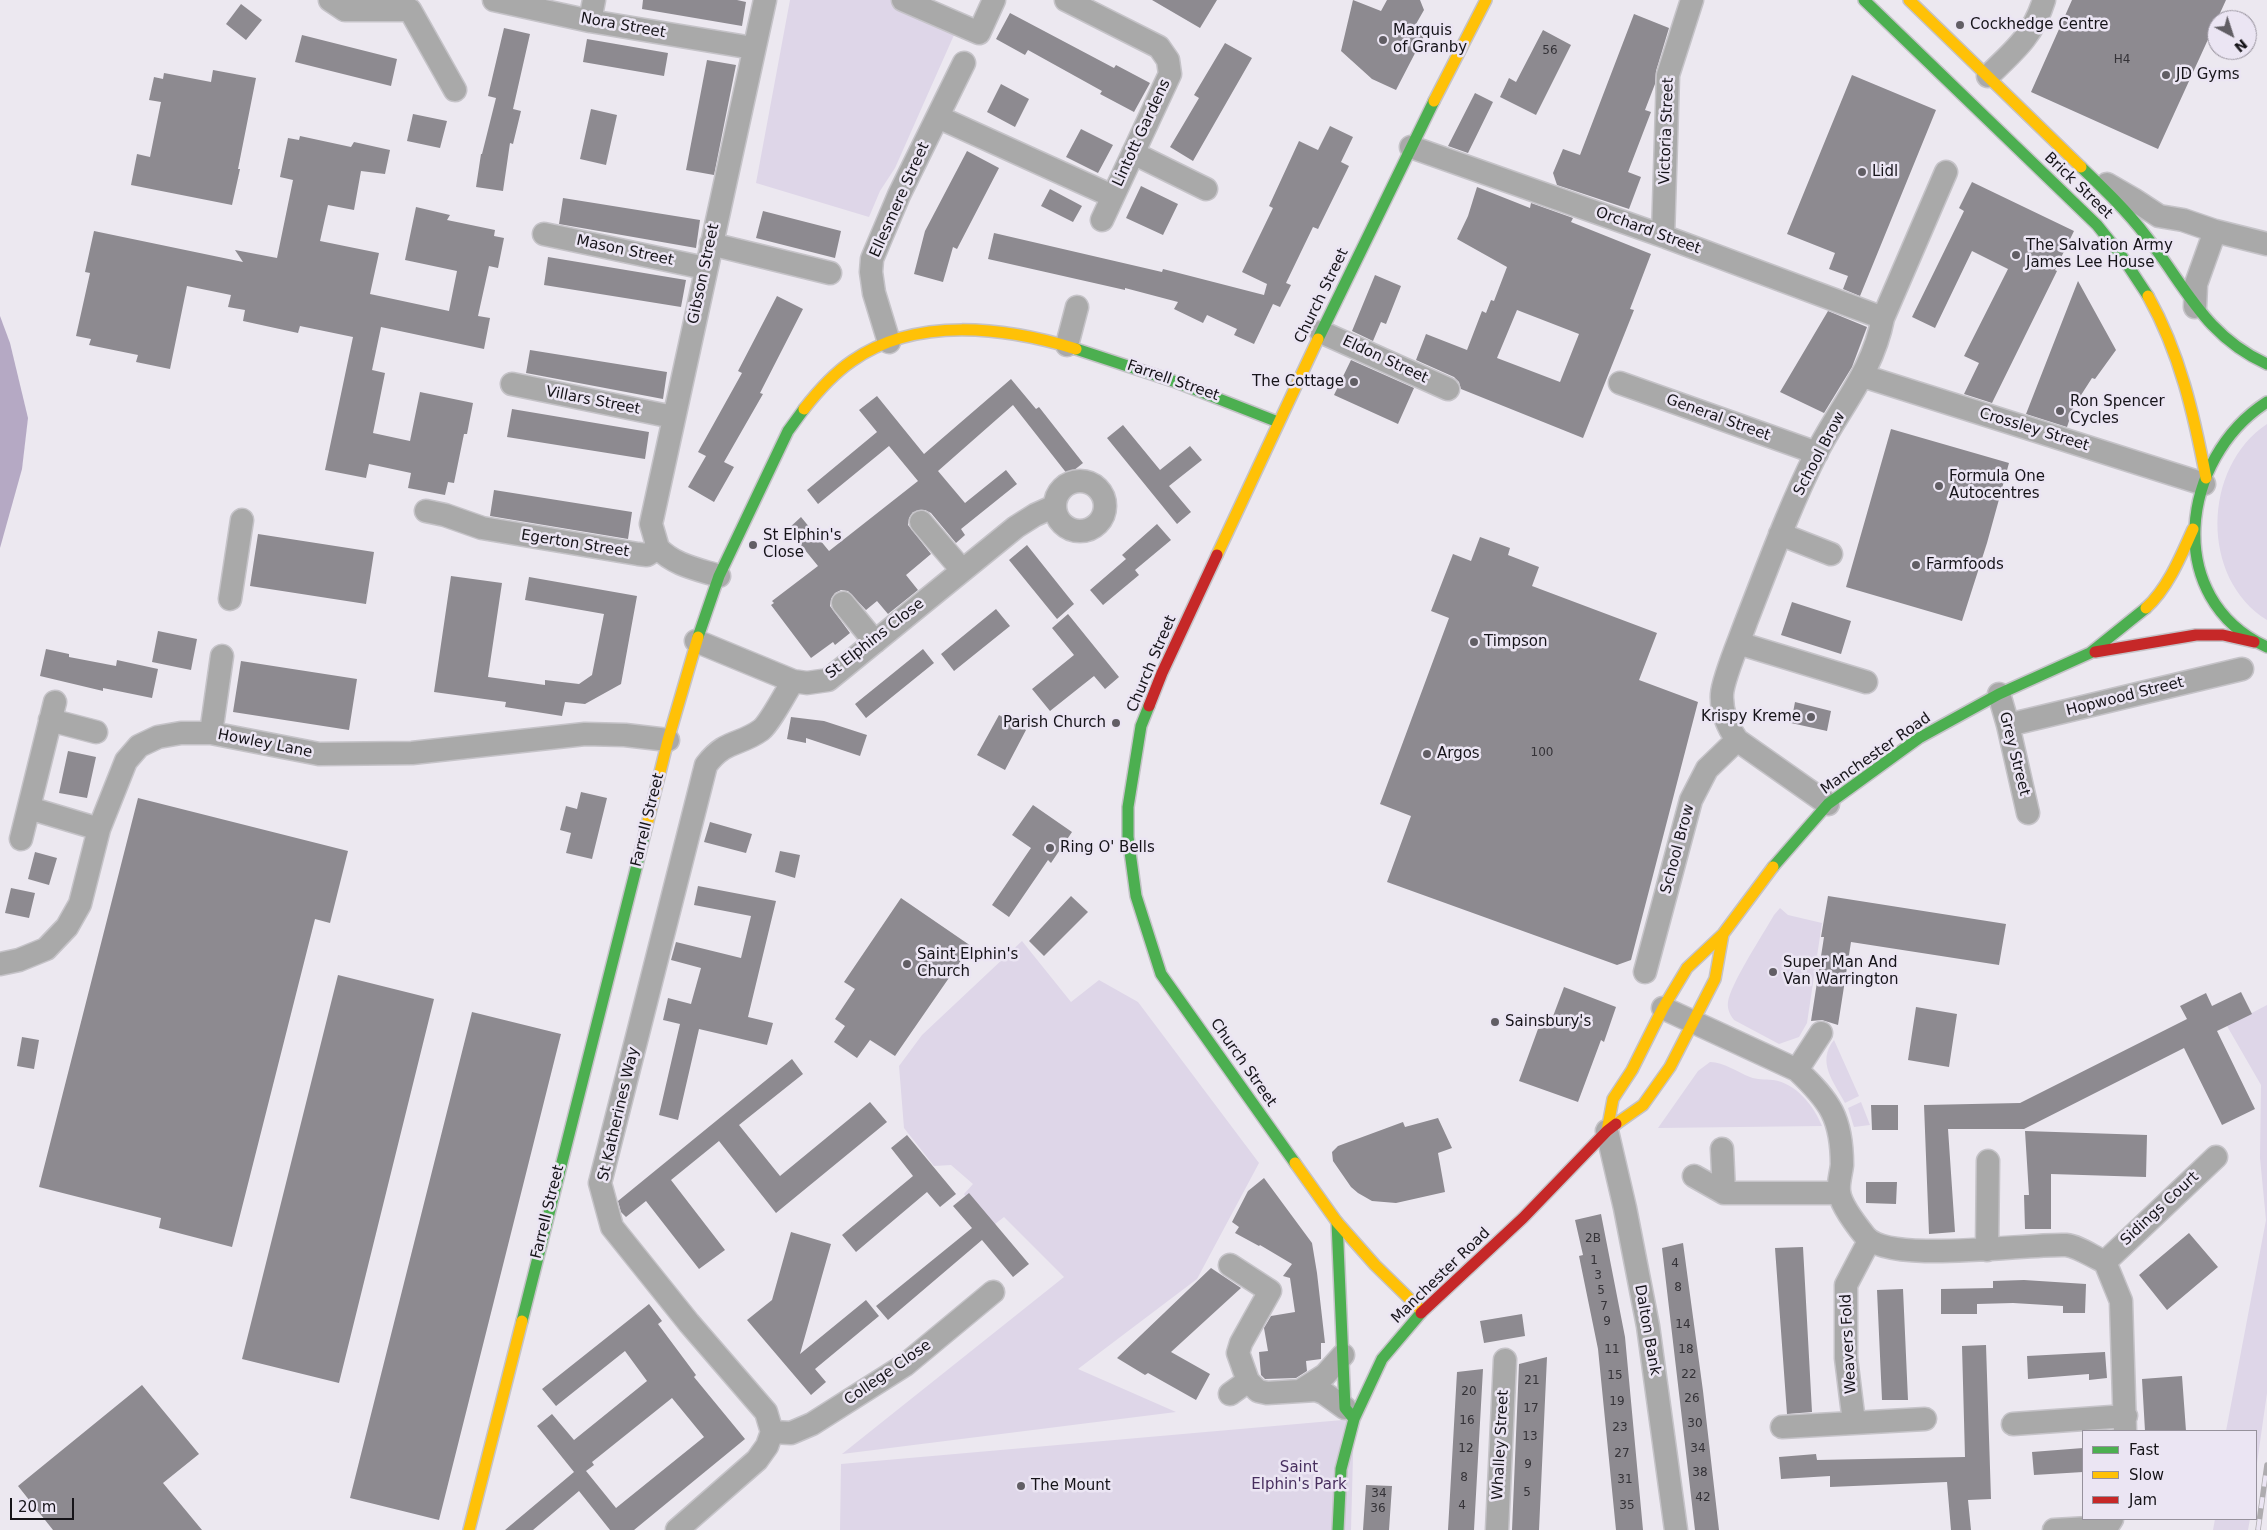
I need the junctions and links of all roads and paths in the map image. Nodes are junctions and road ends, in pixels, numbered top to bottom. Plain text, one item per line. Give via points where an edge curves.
1 (330, 0) edge
2 (494, 0) edge
3 (765, 0) edge
4 (902, 0) edge
5 (994, 0) edge
6 (1486, 0) edge
7 (1692, 0) edge
8 (1864, 0) edge
9 (1908, 0) edge
10 (2044, 0) edge
11 (1072, 1) edge
12 (412, 5) edge
13 (592, 10) edge
14 (754, 48) junction
15 (964, 63) dead end
16 (1988, 76) junction
17 (455, 90) dead end
18 (938, 116) junction
19 (1411, 147) junction
20 (1133, 153) junction
21 (1946, 172) dead end
22 (2088, 174) junction
23 (1206, 189) dead end
24 (1112, 196) junction
25 (1102, 220) dead end
26 (2215, 231) junction
27 (544, 234) dead end
28 (1663, 236) junction
29 (711, 244) junction
30 (2267, 244) edge
31 (706, 268) junction
32 (830, 273) dead end
33 (1077, 307) dead end
34 (2195, 307) junction
35 (1883, 318) junction
36 (1322, 332) junction
37 (889, 342) junction
38 (1067, 345) junction
39 (2267, 364) edge
40 (1863, 376) junction
41 (1620, 383) dead end
42 (512, 384) dead end
43 (1448, 389) dead end
44 (2267, 402) edge
45 (673, 417) junction
46 (1278, 422) junction
47 (1817, 453) junction
48 (2205, 481) junction
49 (1056, 506) dead end
50 (426, 511) dead end
51 (242, 520) dead end
52 (921, 522) dead end
53 (2194, 529) junction
54 (1780, 534) junction
55 (658, 548) junction
56 (1830, 554) dead end
57 (962, 570) junction
58 (719, 576) junction
59 (230, 599) dead end
60 (843, 603) dead end
61 (696, 641) junction
62 (875, 642) junction
63 (2254, 642) junction
64 (1738, 643) junction
65 (2267, 646) edge
66 (2090, 653) junction
67 (222, 656) dead end
68 (2242, 669) dead end
69 (793, 681) junction
70 (1866, 682) dead end
71 (1999, 694) junction
72 (2008, 725) junction
73 (96, 732) dead end
74 (211, 733) junction
75 (668, 740) junction
76 (1737, 740) junction
77 (1828, 804) junction
78 (28, 808) junction
79 (2028, 813) dead end
80 (99, 829) junction
81 (21, 839) dead end
82 (1723, 934) junction
83 (0, 964) edge
84 (1645, 972) dead end
85 (1663, 1008) junction
86 (1694, 1022) junction
87 (1821, 1033) dead end
88 (1797, 1070) junction
89 (1607, 1131) junction
90 (1722, 1149) dead end
91 (2216, 1157) dead end
92 (1988, 1161) dead end
93 (1694, 1176) dead end
94 (1724, 1193) junction
95 (1838, 1193) junction
96 (1337, 1222) junction
97 (1869, 1241) junction
98 (1987, 1250) junction
99 (2104, 1262) junction
100 (1230, 1265) dead end
101 (993, 1292) dead end
102 (1422, 1311) junction
103 (1343, 1355) junction
104 (1505, 1360) dead end
105 (1248, 1381) junction
106 (1303, 1389) junction
107 (1230, 1394) dead end
108 (1350, 1413) junction
109 (1925, 1418) dead end
110 (1854, 1422) junction
111 (2013, 1424) dead end
112 (2125, 1424) edge
113 (1782, 1427) dead end
114 (772, 1432) junction
115 (2111, 1520) edge
116 (469, 1530) edge
117 (678, 1530) edge
118 (1338, 1530) edge
119 (1497, 1530) edge
120 (1676, 1530) edge
121 (2054, 1530) edge

1 - 12 street via 345,10
2 - 13 street, Nora Street
3 - 14 street, Gibson Street
4 - 5 street via 979,33
6 - 19 main road, Church Street
7 - 28 street, Victoria Street via 1668,74
8 - 48 main road, Brick Street via 2097,225 2124,255 2168,330 2198,432
9 - 16 main road, Brick Street
10 - 16 street via 2026,40
11 - 20 street, Lintott Gardens via 1159,47 1168,60 1170,74
12 - 17 street
13 - 14 street, Nora Street
14 - 29 street, Gibson Street
15 - 18 street, Ellesmere Street
16 - 22 main road, Brick Street
18 - 24 street, Lintott Gardens
18 - 37 street, Ellesmere Street via 872,259 874,293
19 - 28 street, Orchard Street
19 - 36 main road, Church Street
20 - 23 street
20 - 24 street, Lintott Gardens
21 - 35 street, School Brow
22 - 26 street via 2159,216
22 - 34 main road, Brick Street via 2148,236
24 - 25 street, Lintott Gardens
26 - 30 street
26 - 34 street via 2196,284
27 - 31 street, Mason Street
28 - 35 street, Orchard Street
29 - 31 street, Gibson Street
29 - 32 street
31 - 45 street, Gibson Street
33 - 38 street
34 - 39 main road, Brick Street via 2212,329 2238,349
35 - 40 street, School Brow
36 - 43 street, Eldon Street
36 - 46 main road, Church Street
37 - 38 main road, Farrell Street via 930,333 980,330
37 - 58 main road, Farrell Street via 841,368 803,410 788,431
38 - 46 main road, Farrell Street via 1212,394
40 - 47 street, School Brow
40 - 48 street, Crossley Street
41 - 47 street, General Street
42 - 45 street, Villars Street
44 - 48 main road via 2236,427 2218,452
45 - 55 street, Gibson Street via 651,524
46 - 96 main road, Church Street via 1162,673 1141,726 1128,807 1128,838 1136,896 1161,974
47 - 54 street, School Brow
48 - 53 main road
49 - 57 street, St Elphins Close via 1016,527
50 - 55 street, Egerton Street via 482,528 638,554 647,554
51 - 59 street
52 - 57 street
53 - 63 main road via 2196,558 2205,585 2219,610
53 - 66 main road, Manchester Road via 2178,563 2154,601
54 - 56 street
54 - 64 street, School Brow
55 - 58 street via 680,564
57 - 62 street, St Elphins Close
58 - 61 main road, Farrell Street
60 - 62 street
61 - 69 street, St Elphins Close
61 - 75 main road, Farrell Street
62 - 69 street, St Elphins Close via 828,680
63 - 65 main road, Manchester Road
63 - 66 main road, Manchester Road via 2223,635 2196,634
64 - 70 street
64 - 76 street, School Brow via 1722,692 1727,725
66 - 71 main road, Manchester Road
67 - 74 street
68 - 72 street, Hopwood Street
69 - 114 street, St Katherines Way via 763,728 716,752 706,765 600,1183 612,1227 766,1412
71 - 72 street, Grey Street
71 - 77 main road, Manchester Road via 1919,738
72 - 79 street, Grey Street
73 - 78 street via 53,711
74 - 75 street, Howley Lane via 319,754 412,753 585,734
74 - 80 street, Howley Lane via 158,737 139,746 126,761
75 - 116 main road, Farrell Street
76 - 77 street, School Brow
76 - 84 street, School Brow via 1707,769 1691,800
77 - 82 main road, Manchester Road via 1765,876
78 - 80 street
78 - 81 street
80 - 83 street, Howley Lane via 80,904 67,927 46,949
82 - 85 main road, Manchester Road via 1687,968
82 - 86 main road, Manchester Road via 1715,980
85 - 86 street
85 - 89 main road, Manchester Road via 1632,1070 1613,1099
86 - 88 street
86 - 89 main road, Manchester Road via 1670,1067 1643,1106
87 - 88 street
88 - 95 street via 1822,1094 1839,1130 1842,1165
89 - 102 main road, Manchester Road via 1523,1218
89 - 120 street, Dalton Bank via 1648,1326
90 - 94 street
91 - 99 street, Sidings Court
92 - 98 street
93 - 94 street
94 - 95 street
95 - 97 street via 1853,1221
96 - 102 main road, Church Street
96 - 103 main road
97 - 98 street via 1908,1251
97 - 110 street, Weavers Fold via 1846,1285 1846,1358
98 - 99 street via 2068,1245
99 - 112 street via 2121,1301
100 - 105 street via 1270,1291 1240,1343 1238,1353
101 - 114 street, College Close via 905,1365 812,1424 791,1433
102 - 108 main road, Manchester Road via 1382,1359
103 - 106 street via 1325,1375
103 - 108 main road
104 - 119 street, Whalley Street
105 - 106 street via 1258,1391 1267,1393
105 - 107 street
106 - 108 street via 1324,1393
108 - 118 main road, Manchester Road via 1341,1469
109 - 110 street
110 - 113 street
111 - 112 street
114 - 117 street via 757,1460
115 - 121 street via 2107,1527

